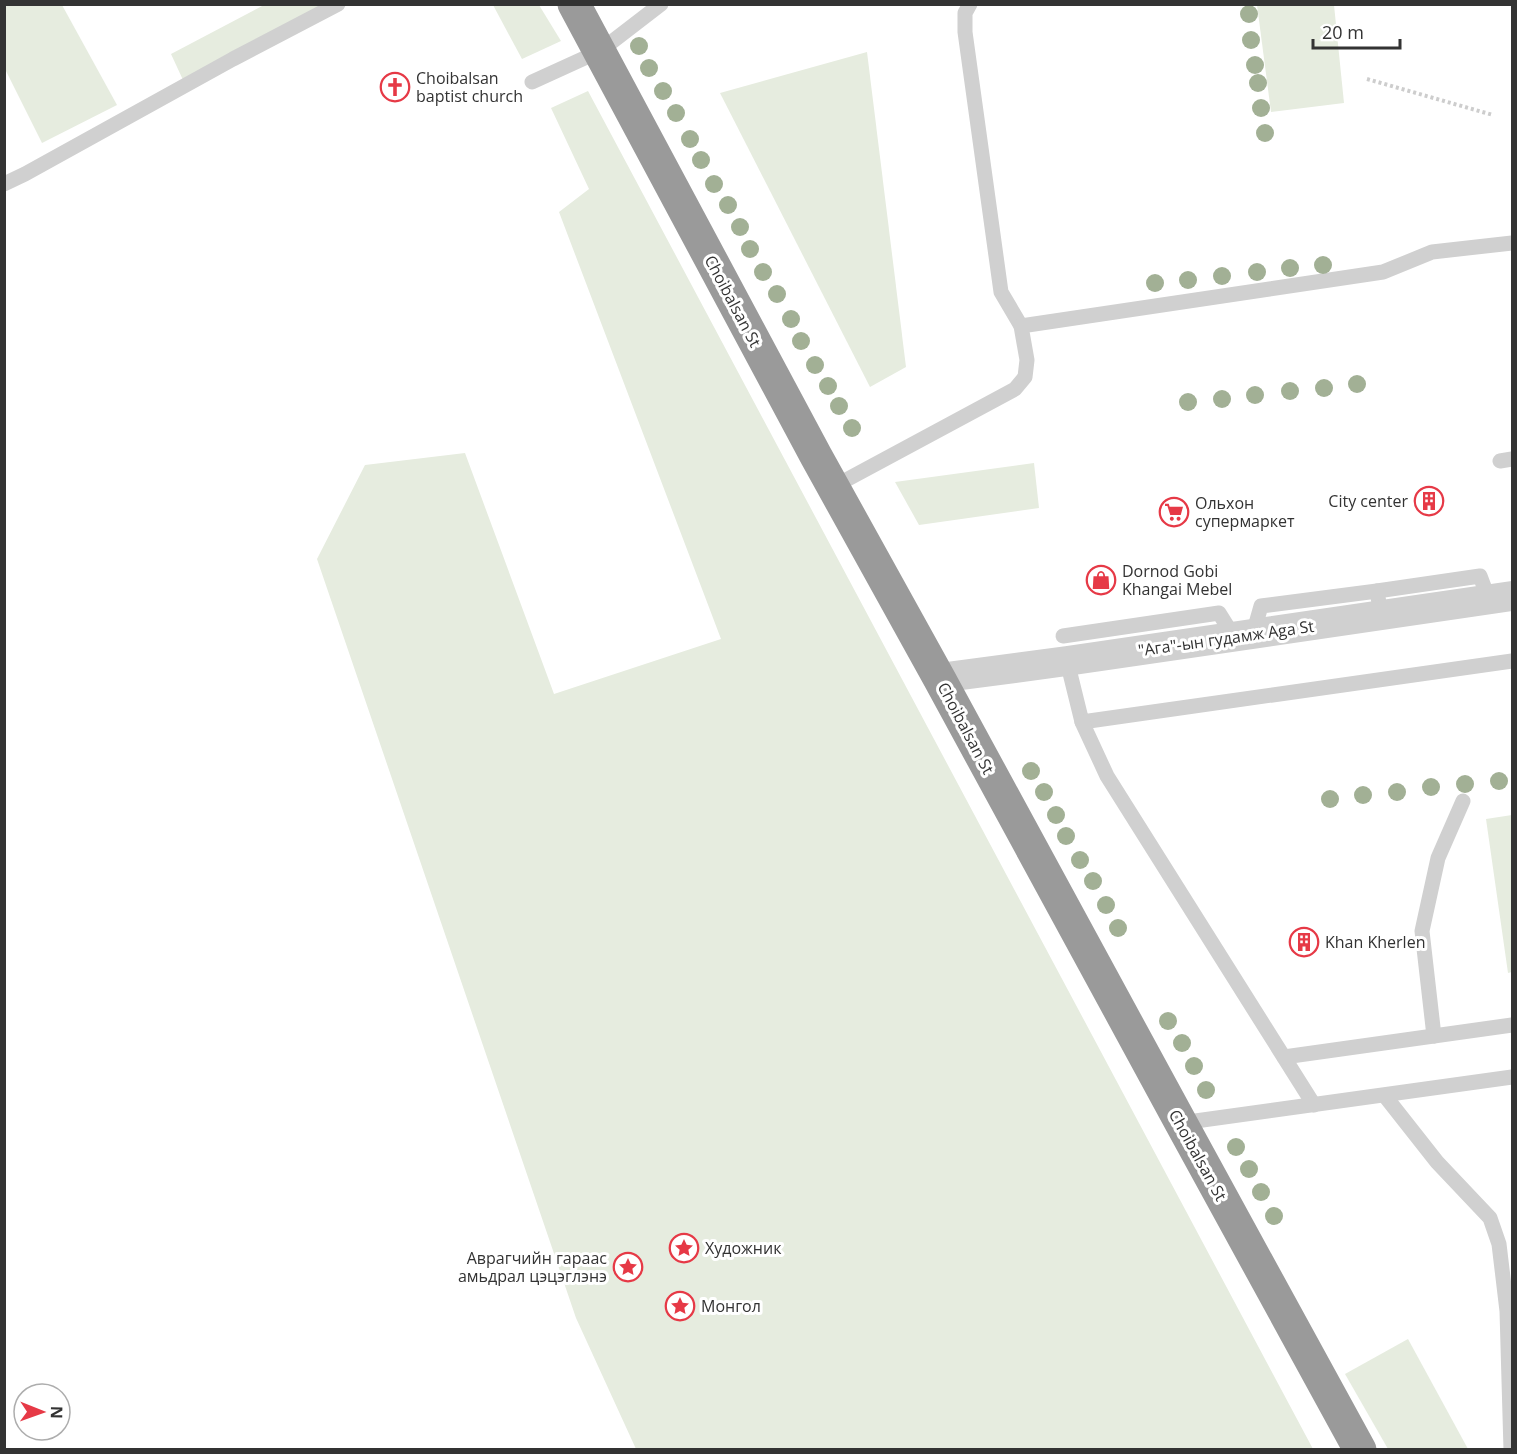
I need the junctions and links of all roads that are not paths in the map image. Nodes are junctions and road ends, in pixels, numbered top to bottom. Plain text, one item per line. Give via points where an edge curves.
1 (338, 4) edge
2 (574, 4) edge
3 (661, 4) edge
4 (970, 4) edge
5 (600, 51) junction
6 (532, 82) dead end
7 (4, 184) edge
8 (1512, 243) edge
9 (1022, 326) junction
10 (833, 487) junction
11 (1501, 598) edge
12 (1065, 648) junction
13 (1512, 661) edge
14 (939, 678) junction
15 (1082, 722) junction
16 (1463, 801) dead end
17 (1512, 1025) edge
18 (1434, 1036) junction
19 (1284, 1057) junction
20 (1512, 1077) edge
21 (1385, 1096) junction
22 (1314, 1106) junction
23 (1180, 1123) junction
24 (1360, 1449) edge
25 (1511, 1449) edge

1 - 7 lane
2 - 5 highway, Choibalsan St
3 - 5 lane
4 - 9 lane via 965,13 965,32 1001,292
5 - 6 lane
5 - 10 highway, Choibalsan St
8 - 9 lane via 1432,252 1383,272
9 - 10 lane via 1027,360 1025,377 1016,389
10 - 14 highway, Choibalsan St
11 - 12 street, "Ага"-ын гудамж Aga St via 1379,603 1244,635
12 - 14 street, "Ага"-ын гудамж Aga St
12 - 15 lane
13 - 15 lane
14 - 23 highway, Choibalsan St
15 - 19 lane via 1107,776
16 - 18 lane via 1438,858 1422,931
17 - 18 lane
18 - 19 lane
19 - 22 lane
20 - 21 lane
21 - 22 lane
21 - 25 lane via 1437,1162 1490,1218 1499,1244 1507,1311
22 - 23 lane
23 - 24 highway, Choibalsan St

